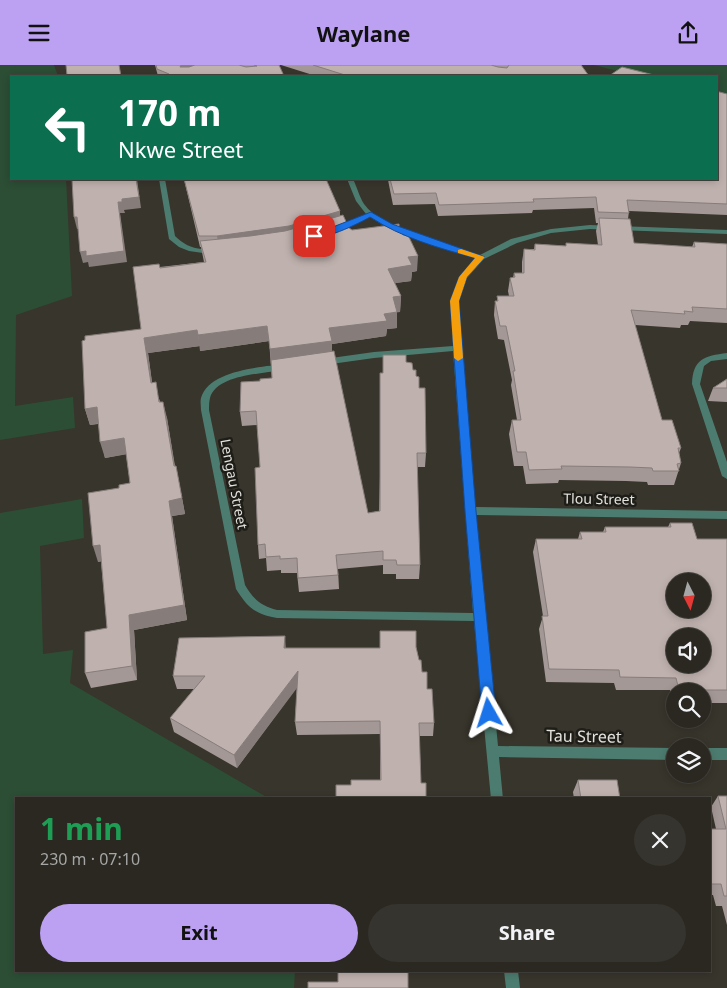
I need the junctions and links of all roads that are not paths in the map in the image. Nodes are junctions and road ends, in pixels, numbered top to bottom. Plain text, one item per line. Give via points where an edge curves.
1 (162, 180) edge
2 (350, 180) edge
3 (371, 214) junction
4 (324, 233) edge
5 (727, 233) edge
6 (227, 250) edge
7 (481, 257) junction
8 (458, 348) junction
9 (727, 355) edge
10 (314, 363) edge
11 (294, 366) edge
12 (727, 476) edge
13 (470, 511) junction
14 (727, 515) edge
15 (480, 617) junction
16 (493, 751) junction
17 (666, 753) edge
18 (711, 754) edge
19 (727, 754) edge
20 (497, 797) edge
21 (511, 972) edge
22 (512, 988) edge

1 - 6 street via 172,237 178,244 188,250 202,252
2 - 3 street via 358,199
3 - 4 street
3 - 7 street via 389,226
5 - 7 street via 590,227 560,229 520,239
7 - 8 street via 463,277 455,301
8 - 10 street
8 - 13 street
9 - 12 street via 700,363 696,372 696,384
11 - 15 street, Lengau Street via 236,375 220,381 205,398 240,587 249,602 261,611 277,614
13 - 14 street, Tlou Street
13 - 15 street
15 - 16 street
16 - 17 street, Tau Street
16 - 20 street
18 - 19 street
21 - 22 street

